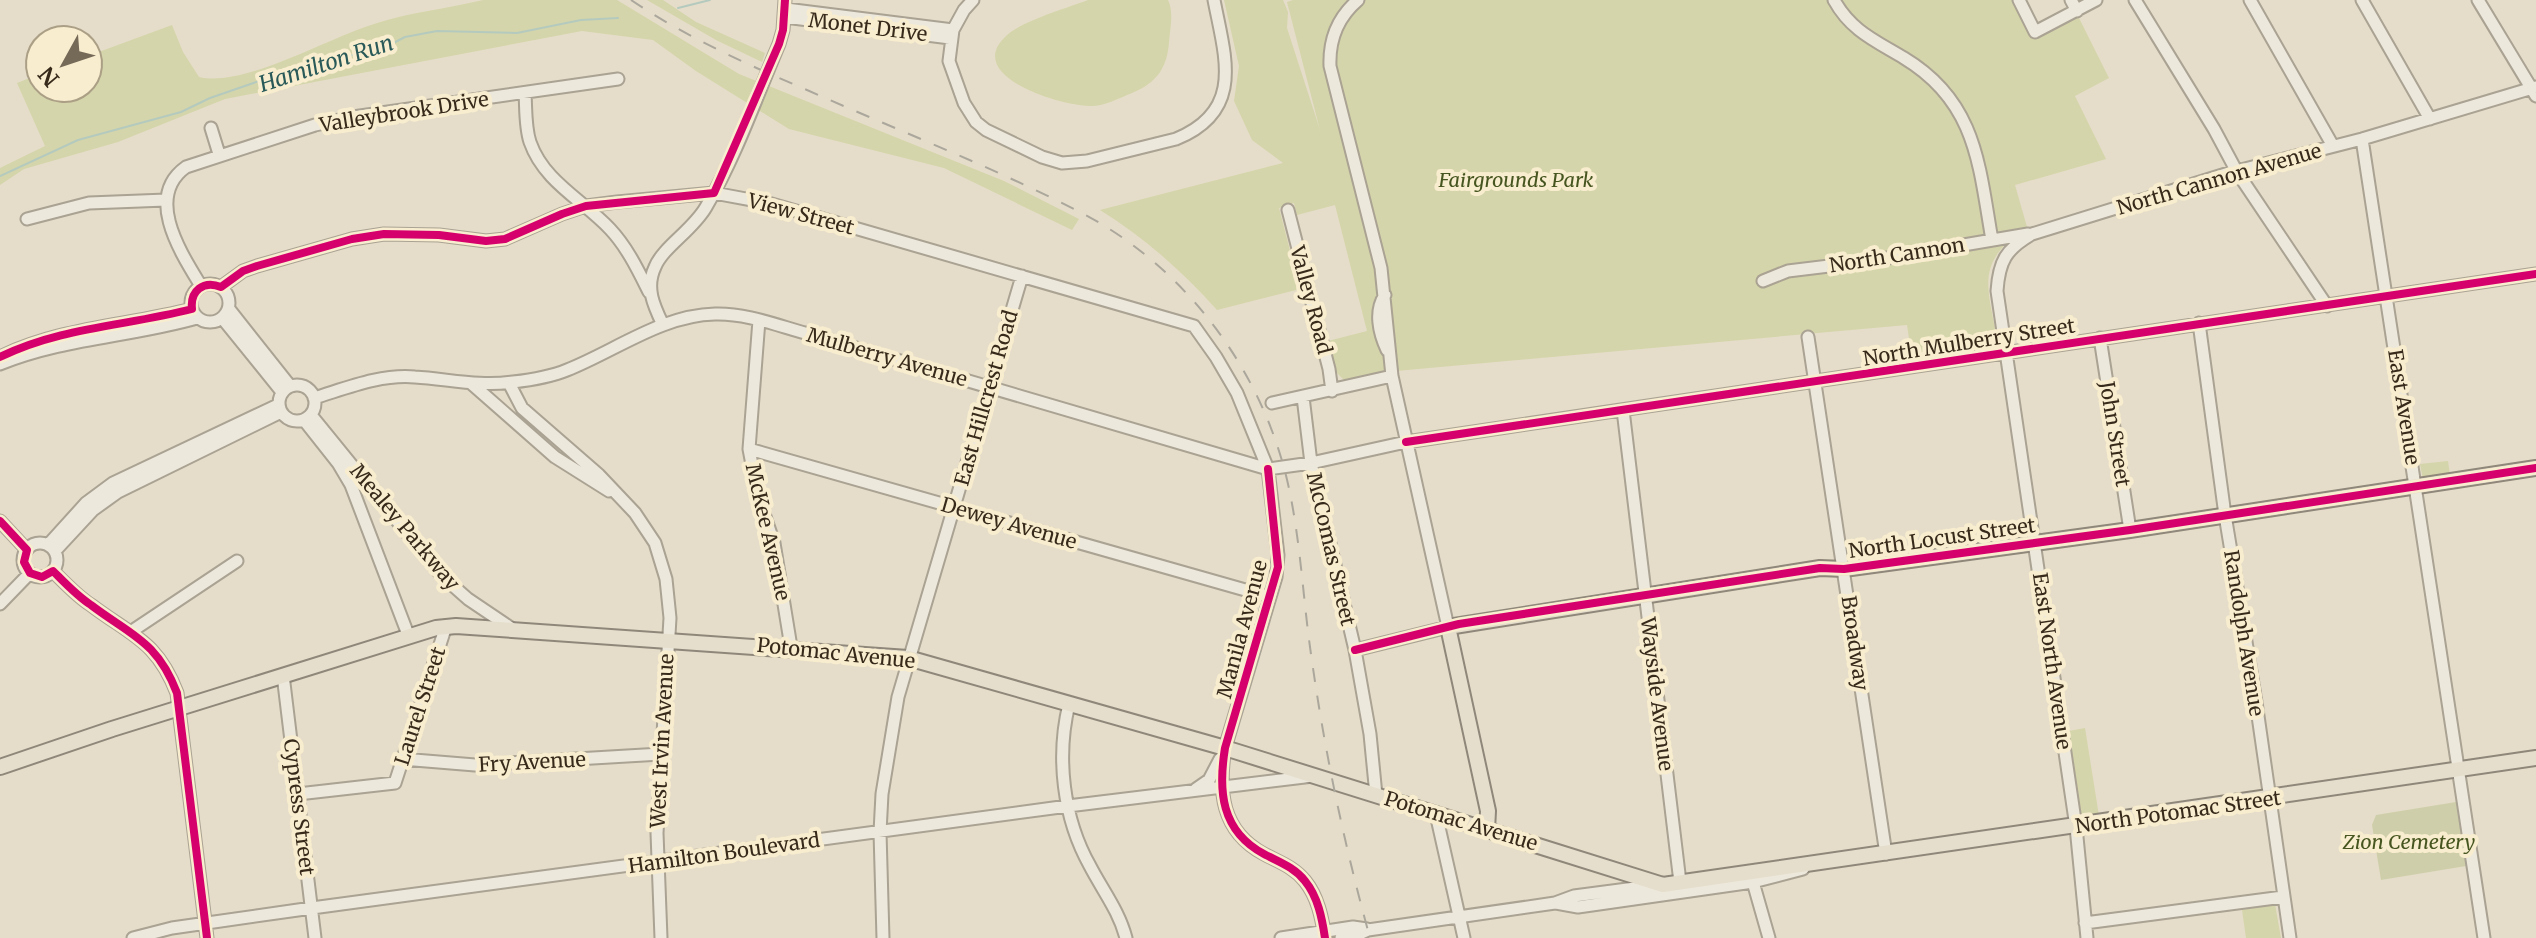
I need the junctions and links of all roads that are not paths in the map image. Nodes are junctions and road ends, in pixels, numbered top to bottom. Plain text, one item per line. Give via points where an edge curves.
1 (973, 0) edge
2 (1214, 0) edge
3 (1358, 0) edge
4 (1834, 0) edge
5 (2019, 0) edge
6 (2096, 0) edge
7 (2135, 0) edge
8 (2250, 0) edge
9 (2362, 0) edge
10 (2478, 0) edge
11 (2074, 6) edge
12 (785, 8) edge
13 (952, 34) junction
14 (618, 79) dead end
15 (2534, 91) edge
16 (525, 93) junction
17 (2430, 119) junction
18 (211, 128) dead end
19 (2362, 139) junction
20 (2333, 146) junction
21 (219, 154) junction
22 (2237, 172) junction
23 (714, 193) junction
24 (166, 200) junction
25 (586, 206) junction
26 (1288, 210) dead end
27 (27, 219) dead end
28 (2032, 234) junction
29 (1992, 240) junction
30 (2536, 274) edge
31 (1022, 276) junction
32 (1763, 281) dead end
33 (201, 286) junction
34 (221, 287) junction
35 (650, 293) junction
36 (2388, 296) junction
37 (2327, 306) junction
38 (194, 314) junction
39 (226, 314) junction
40 (759, 320) junction
41 (2199, 323) junction
42 (663, 325) junction
43 (1194, 326) joint
44 (1808, 337) dead end
45 (2100, 338) junction
46 (2008, 353) junction
47 (0, 357) edge
48 (0, 364) edge
49 (1392, 376) junction
50 (1813, 382) junction
51 (509, 383) junction
52 (472, 384) junction
53 (990, 387) junction
54 (1332, 391) junction
55 (1303, 397) junction
56 (314, 398) junction
57 (283, 399) junction
58 (1272, 403) dead end
59 (1623, 410) junction
60 (307, 417) junction
61 (1406, 442) junction
62 (749, 449) junction
63 (1311, 463) junction
64 (2536, 468) edge
65 (1268, 469) junction
66 (2416, 487) junction
67 (620, 497) junction
68 (955, 507) junction
69 (2225, 515) junction
70 (0, 521) edge
71 (2130, 530) junction
72 (2036, 541) junction
73 (51, 548) junction
74 (27, 550) junction
75 (237, 561) dead end
76 (1844, 569) junction
77 (53, 571) junction
78 (30, 573) junction
79 (1645, 596) junction
80 (1270, 597) junction
81 (0, 604) edge
82 (446, 626) junction
83 (1448, 627) junction
84 (511, 628) junction
85 (132, 631) junction
86 (409, 637) junction
87 (668, 639) junction
88 (791, 647) junction
89 (1355, 650) junction
90 (908, 658) junction
91 (283, 675) junction
92 (1069, 704) junction
93 (179, 708) junction
94 (1225, 748) junction
95 (661, 754) junction
96 (2536, 758) edge
97 (402, 759) junction
98 (0, 767) edge
99 (2460, 770) junction
100 (1317, 776) junction
101 (1221, 787) junction
102 (1194, 790) junction
103 (298, 794) junction
104 (1376, 795) junction
105 (2270, 799) junction
106 (1068, 806) junction
107 (1436, 814) junction
108 (2076, 827) junction
109 (1487, 830) junction
110 (880, 832) junction
111 (1886, 854) junction
112 (658, 862) junction
113 (1819, 862) junction
114 (1753, 882) junction
115 (1663, 885) junction
116 (1680, 888) junction
117 (2283, 897) junction
118 (1555, 903) junction
119 (312, 908) junction
120 (1458, 916) junction
121 (205, 922) junction
122 (2085, 923) junction
123 (1368, 930) junction
124 (1325, 934) edge
125 (133, 938) edge
126 (207, 938) edge
127 (315, 938) edge
128 (661, 938) edge
129 (883, 938) edge
130 (1126, 938) edge
131 (1281, 938) edge
132 (1341, 938) edge
133 (1464, 938) edge
134 (1769, 938) edge
135 (2087, 938) edge
136 (2290, 938) edge
137 (2484, 938) edge

1 - 13 street, Monet Drive
2 - 13 street, Monet Drive via 1227,75 1221,101 1209,118 1176,139 1074,163 1042,157 976,122 949,61
3 - 49 street via 1334,35 1330,66 1381,268
4 - 29 street via 1854,28 1919,68 1955,107 1976,149
5 - 11 street via 2035,32
6 - 11 street
7 - 22 street
8 - 20 street
9 - 17 street
10 - 15 street
12 - 13 street, Monet Drive
12 - 23 street via 779,44
14 - 16 street, Valleybrook Drive
15 - 17 street, North Cannon Avenue
16 - 21 street, Valleybrook Drive via 353,117
16 - 25 street via 527,128 536,156 559,185
17 - 19 street, North Cannon Avenue
18 - 21 street
19 - 20 street, North Cannon Avenue
19 - 36 street, East Avenue
20 - 22 street, North Cannon Avenue
21 - 24 street, Valleybrook Drive via 177,173
22 - 28 street, North Cannon Avenue
22 - 37 street
23 - 25 street, View Street
23 - 31 street, View Street via 768,203
23 - 35 street via 693,227 659,260
24 - 27 street via 89,203
24 - 33 street via 177,242
25 - 34 street, View Street via 505,239 412,234 352,239 243,271
25 - 35 street via 626,249
26 - 54 street, Valley Road
28 - 29 street, North Cannon
28 - 46 street, North Cannon Avenue via 2007,254 1999,270 1997,291
29 - 32 street, North Cannon via 1788,271
30 - 36 street, North Mulberry Street
31 - 43 street, View Street
31 - 53 street, East Hillcrest Road
33 - 34 street
33 - 38 street via 191,301
34 - 39 street via 229,297
35 - 42 street
36 - 37 street, North Mulberry Street
36 - 66 street, East Avenue
37 - 41 street, North Mulberry Street
38 - 39 street via 208,323
38 - 47 street via 61,334
38 - 48 street via 167,326 48,347
39 - 57 street
40 - 42 street, Mulberry Avenue via 713,314
40 - 53 street, Mulberry Avenue
40 - 62 street, McKee Avenue
41 - 45 street, North Mulberry Street
41 - 69 street, Randolph Avenue
42 - 51 street, Mulberry Avenue via 565,371
43 - 65 street, Manila Avenue via 1237,393
44 - 50 street, Broadway
45 - 46 street, North Mulberry Street
45 - 71 street, John Street
46 - 50 street, North Mulberry Street
46 - 72 street, East North Avenue
49 - 54 street
49 - 61 street
50 - 59 street, North Mulberry Street
50 - 76 street, Broadway
51 - 52 street, Mulberry Avenue
51 - 67 street via 522,408
52 - 56 street, Mulberry Avenue via 397,377
52 - 67 street via 575,473
53 - 65 street, Mulberry Avenue
53 - 68 street, East Hillcrest Road
54 - 55 street
55 - 58 street
55 - 63 street, McComas Street
56 - 57 street via 304,386
56 - 60 street
57 - 60 street via 291,420
57 - 73 street via 113,483 86,503
59 - 61 street, North Mulberry Street
59 - 79 street, Wayside Avenue
60 - 84 street, Mealey Parkway via 442,576
60 - 86 street, Mealey Parkway via 351,485
61 - 63 street, North Mulberry Street
61 - 83 street
62 - 68 street, Dewey Avenue
62 - 88 street, McKee Avenue via 774,543
63 - 65 street, North Mulberry Street
63 - 89 street, McComas Street
64 - 66 main road, North Locust Street
65 - 80 street, Manila Avenue via 1278,555
66 - 69 main road, North Locust Street
66 - 99 street, East Avenue
67 - 87 street, West Irvin Avenue via 657,551 670,600
68 - 80 street, Dewey Avenue
68 - 90 street, East Hillcrest Road
69 - 71 main road, North Locust Street
69 - 105 street, Randolph Avenue
70 - 74 street
71 - 72 main road, North Locust Street
72 - 76 main road, North Locust Street
72 - 108 street, East North Avenue
73 - 74 street via 33,545
73 - 77 street via 57,558
74 - 78 street via 24,562
75 - 85 street
76 - 79 main road, North Locust Street via 1820,568
76 - 111 street, Broadway
77 - 78 street via 42,577
77 - 85 street via 87,603
78 - 81 street
79 - 83 main road, North Locust Street
79 - 116 street, Wayside Avenue
80 - 94 street, Manila Avenue
82 - 84 main road, Potomac Avenue
82 - 86 main road, Potomac Avenue
82 - 97 street, Laurel Street
83 - 89 street, North Locust Street
83 - 109 main road via 1488,811
84 - 87 main road, Potomac Avenue
85 - 93 street via 165,665
86 - 91 main road, Potomac Avenue
87 - 88 main road, Potomac Avenue
87 - 95 street, West Irvin Avenue
88 - 90 main road, Potomac Avenue
89 - 104 street, McComas Street
90 - 92 main road, Potomac Avenue
90 - 110 street, East Hillcrest Road via 888,750
91 - 93 main road, Potomac Avenue
91 - 103 street, Cypress Street
92 - 94 main road, Potomac Avenue
92 - 106 street via 1062,744
93 - 98 main road, Potomac Avenue
93 - 121 street
94 - 100 main road, Potomac Avenue
94 - 101 street
94 - 102 street via 1209,780
95 - 97 street, Fry Avenue via 475,765
95 - 112 street, West Irvin Avenue
96 - 99 main road, North Potomac Street
97 - 103 street, Laurel Street via 395,783
99 - 105 main road, North Potomac Street
99 - 137 street, East Avenue
100 - 101 street, Hamilton Boulevard
100 - 104 main road, Potomac Avenue
101 - 102 street, Hamilton Boulevard
101 - 124 street via 1233,827 1249,845 1305,880 1318,903
102 - 106 street, Hamilton Boulevard
103 - 119 street, Cypress Street
104 - 107 main road, Potomac Avenue
105 - 108 main road, North Potomac Street
105 - 117 street, Randolph Avenue
106 - 110 street, Hamilton Boulevard
106 - 130 street via 1084,855
107 - 109 main road, Potomac Avenue
107 - 120 street
108 - 111 main road, North Potomac Street
108 - 122 street, East North Avenue
109 - 115 main road, Potomac Avenue
110 - 112 street, Hamilton Boulevard
110 - 129 street, East Hillcrest Road
111 - 113 main road, North Potomac Street
112 - 119 street, Hamilton Boulevard
112 - 128 street, West Irvin Avenue
113 - 114 street, North Potomac Street
113 - 116 main road, North Potomac Street
114 - 116 street, North Potomac Street
114 - 134 street
115 - 116 main road
115 - 118 street
116 - 118 street via 1578,907
117 - 122 street
117 - 136 street, Randolph Avenue
118 - 120 street
119 - 121 street, Hamilton Boulevard
119 - 127 street, Cypress Street
120 - 123 street
120 - 133 street
121 - 125 street, Hamilton Boulevard
121 - 126 street
122 - 135 street, East North Avenue
123 - 124 street via 1353,927
123 - 132 street
124 - 131 street

